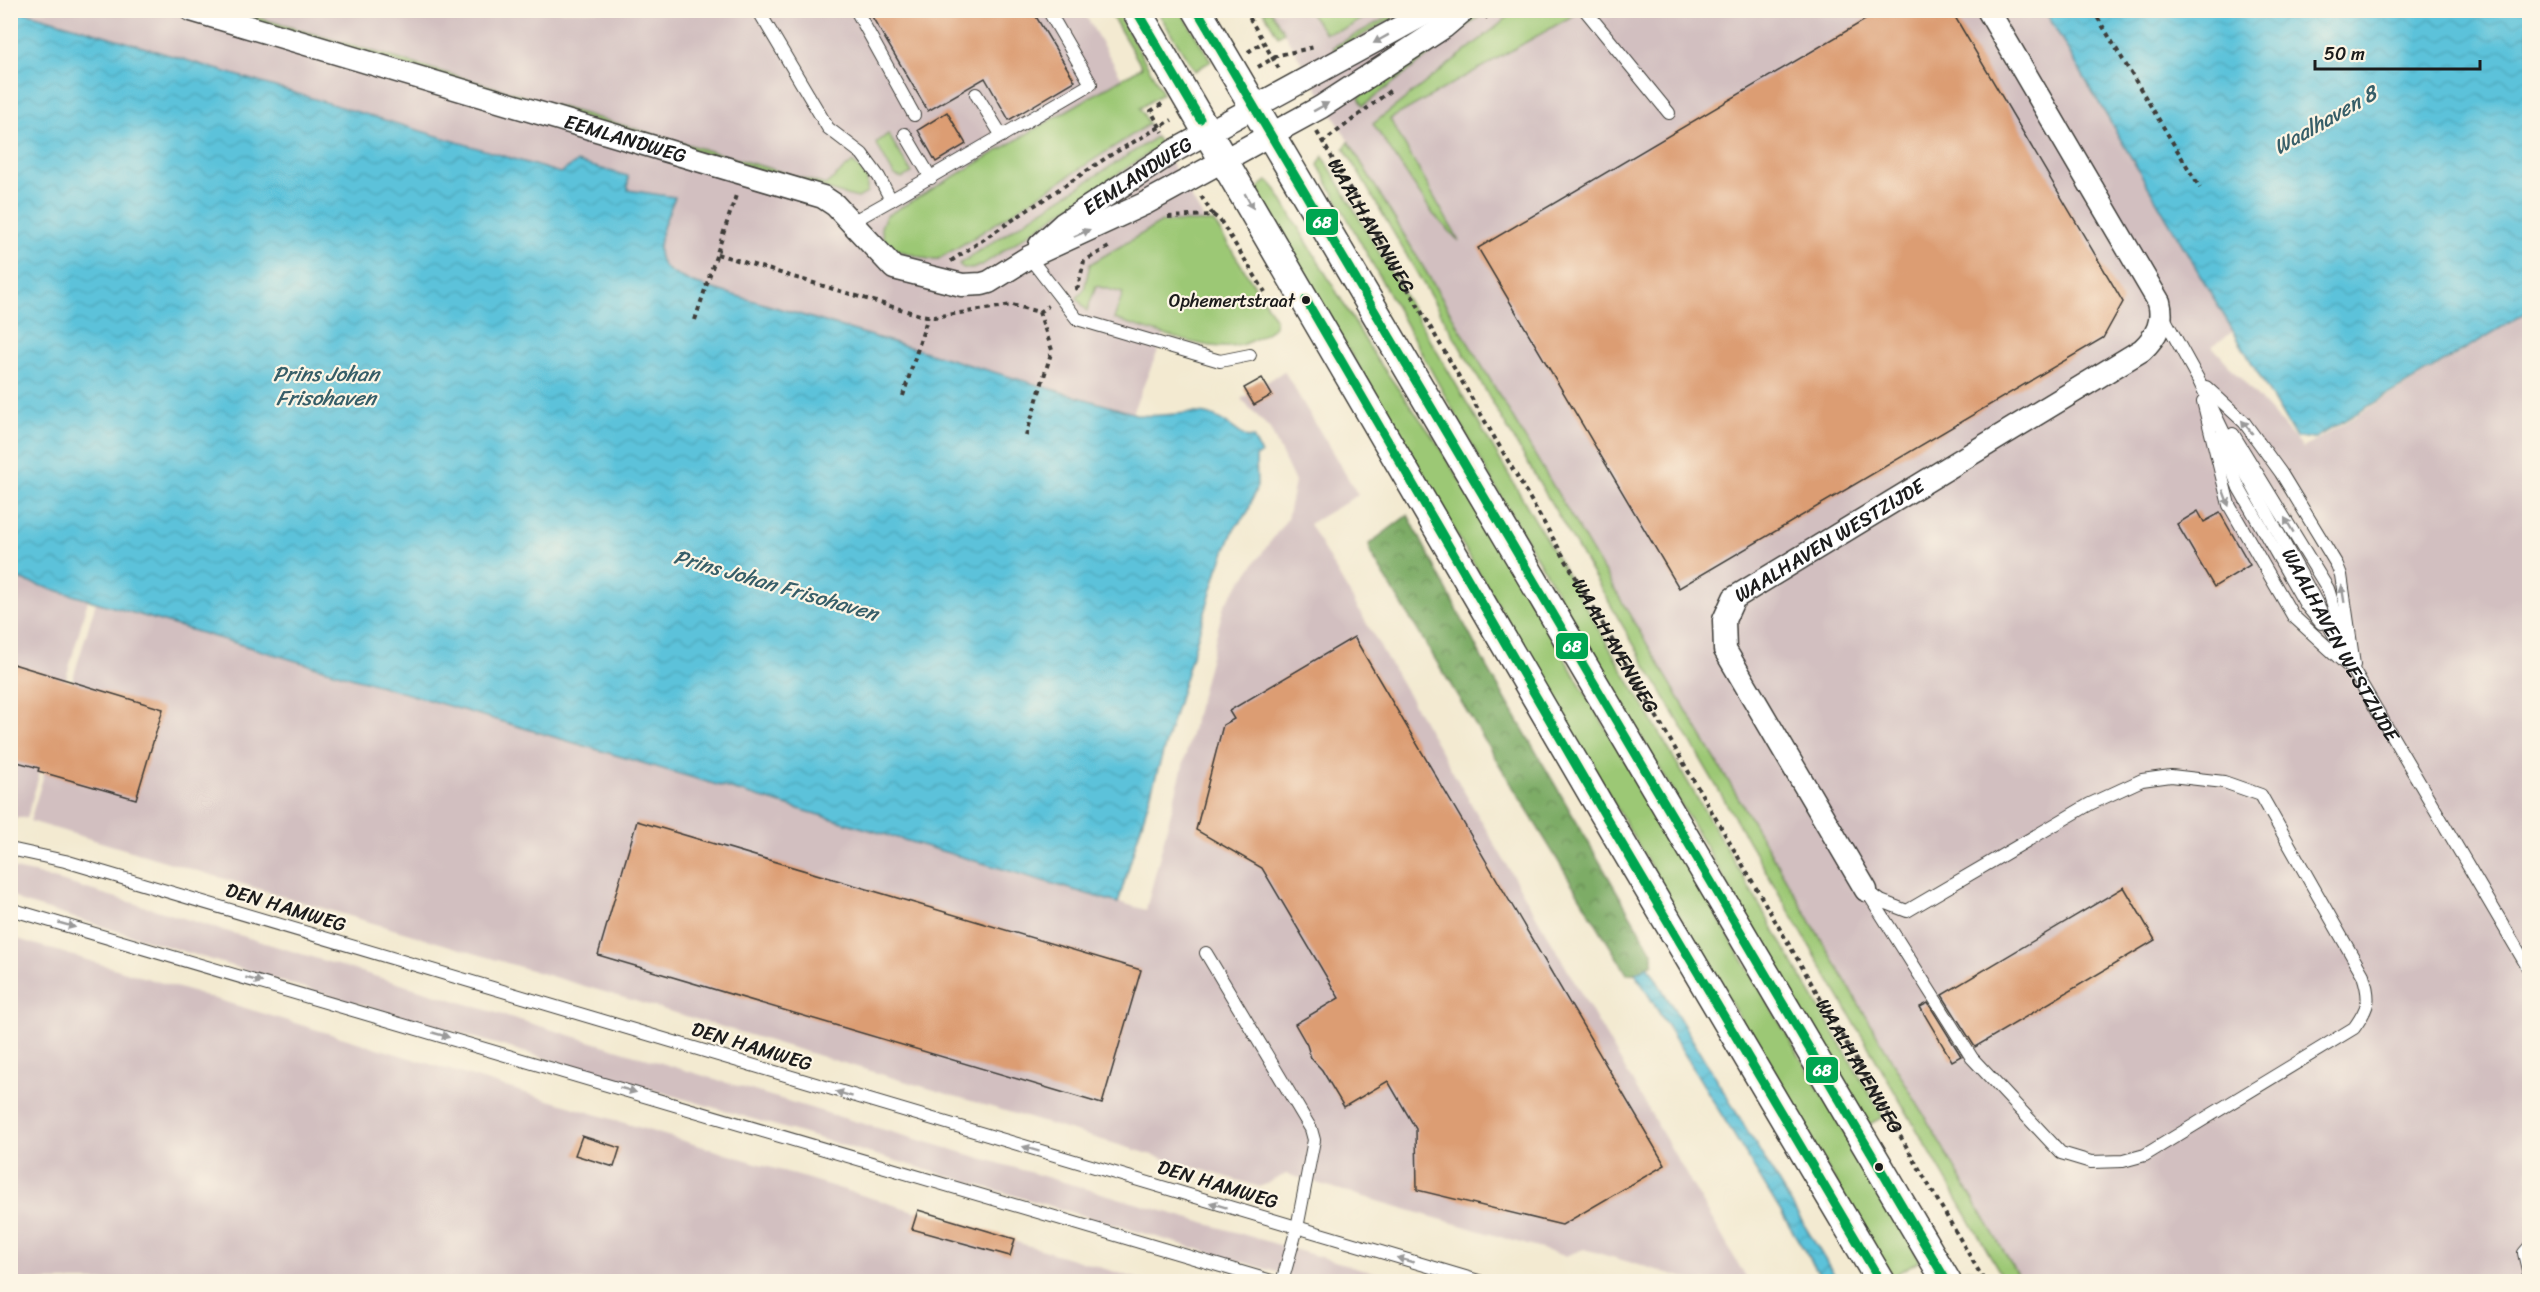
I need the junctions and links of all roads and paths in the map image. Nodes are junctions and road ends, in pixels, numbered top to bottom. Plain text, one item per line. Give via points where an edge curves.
1 (191, 10) edge
2 (758, 10) edge
3 (856, 10) edge
4 (1048, 10) edge
5 (1136, 10) edge
6 (1197, 10) edge
7 (1245, 10) edge
8 (1432, 10) edge
9 (1464, 10) edge
10 (1585, 10) edge
11 (1988, 10) edge
12 (2093, 10) edge
13 (1273, 59) junction
14 (1238, 79) junction
15 (1291, 88) junction
16 (976, 94) dead end
17 (1193, 107) junction
18 (1255, 108) junction
19 (1669, 113) dead end
20 (915, 115) dead end
21 (1307, 115) junction
22 (1209, 133) junction
23 (904, 134) dead end
24 (1270, 135) junction
25 (1002, 136) junction
26 (1225, 160) junction
27 (743, 173) junction
28 (931, 178) junction
29 (2200, 188) dead end
30 (891, 200) junction
31 (1213, 215) dead end
32 (852, 222) junction
33 (1029, 257) junction
34 (928, 277) junction
35 (1265, 292) dead end
36 (1039, 312) dead end
37 (2162, 313) junction
38 (928, 316) dead end
39 (695, 320) dead end
40 (1250, 356) dead end
41 (2198, 380) junction
42 (903, 396) dead end
43 (1026, 436) dead end
44 (2355, 673) junction
45 (10, 849) edge
46 (1866, 890) junction
47 (10, 909) edge
48 (1206, 953) dead end
49 (2529, 971) edge
50 (1297, 1228) junction
51 (2529, 1246) edge
52 (2529, 1278) edge
53 (1275, 1281) edge
54 (1282, 1281) edge
55 (1482, 1281) edge
56 (1881, 1281) edge
57 (1947, 1281) edge
58 (1985, 1281) edge

1 - 27 street, EEMLANDWEG
2 - 30 lane via 828,128 862,154
3 - 20 lane
4 - 25 lane via 1091,84
5 - 17 street
6 - 14 street, WAALHAVENWEG
7 - 13 path
8 -> 15 street
21 -> 9 street via 1346,93
10 - 19 lane
11 - 37 street, WAALHAVEN WESTZIJDE
12 - 29 path
13 - 14 path
13 - 15 path
14 - 18 street, WAALHAVENWEG
15 - 18 street
16 - 25 lane
17 - 22 street
17 - 34 path via 1109,156
18 - 22 street, EEMLANDWEG
18 - 24 street, WAALHAVENWEG
21 - 24 street
21 - 58 path, WAALHAVENWEG
22 - 26 street
22 - 33 street, EEMLANDWEG via 1174,151 1063,224
23 - 28 lane
24 - 26 street, EEMLANDWEG
24 - 57 street, WAALHAVENWEG
25 - 28 lane
33 -> 26 street, EEMLANDWEG via 1125,214
26 -> 56 street via 1606,818
27 - 32 street, EEMLANDWEG via 823,197
27 - 39 path
28 - 30 lane
30 - 32 lane
31 - 35 path via 1220,220
32 - 34 street, EEMLANDWEG via 889,264
33 - 34 street, EEMLANDWEG via 982,284 962,285
33 - 40 lane via 1077,319 1220,361
36 - 43 path via 1052,350
37 - 41 lane, WAALHAVEN WESTZIJDE
37 - 46 street, WAALHAVEN WESTZIJDE via 2152,341 2142,350 1734,598 1724,620 1725,651
38 - 42 path
41 - 44 lane, WAALHAVEN WESTZIJDE
41 -> 44 lane via 2229,505 2293,616
44 -> 41 lane via 2337,565 2281,473 2244,422
44 - 49 lane, WAALHAVEN WESTZIJDE
50 -> 45 lane, DEN HAMWEG via 65,861
46 - 46 lane via 1972,1058 2061,1153 2091,1162 2123,1161 2145,1155 2354,1028 2367,1009 2368,991 2363,975 2261,795 2224,782 2171,776 2142,780 2091,804 1906,911
47 -> 53 lane
48 - 50 lane via 1311,1129 1313,1154
50 - 54 lane
55 -> 50 lane, DEN HAMWEG
51 - 52 lane via 2524,1253

